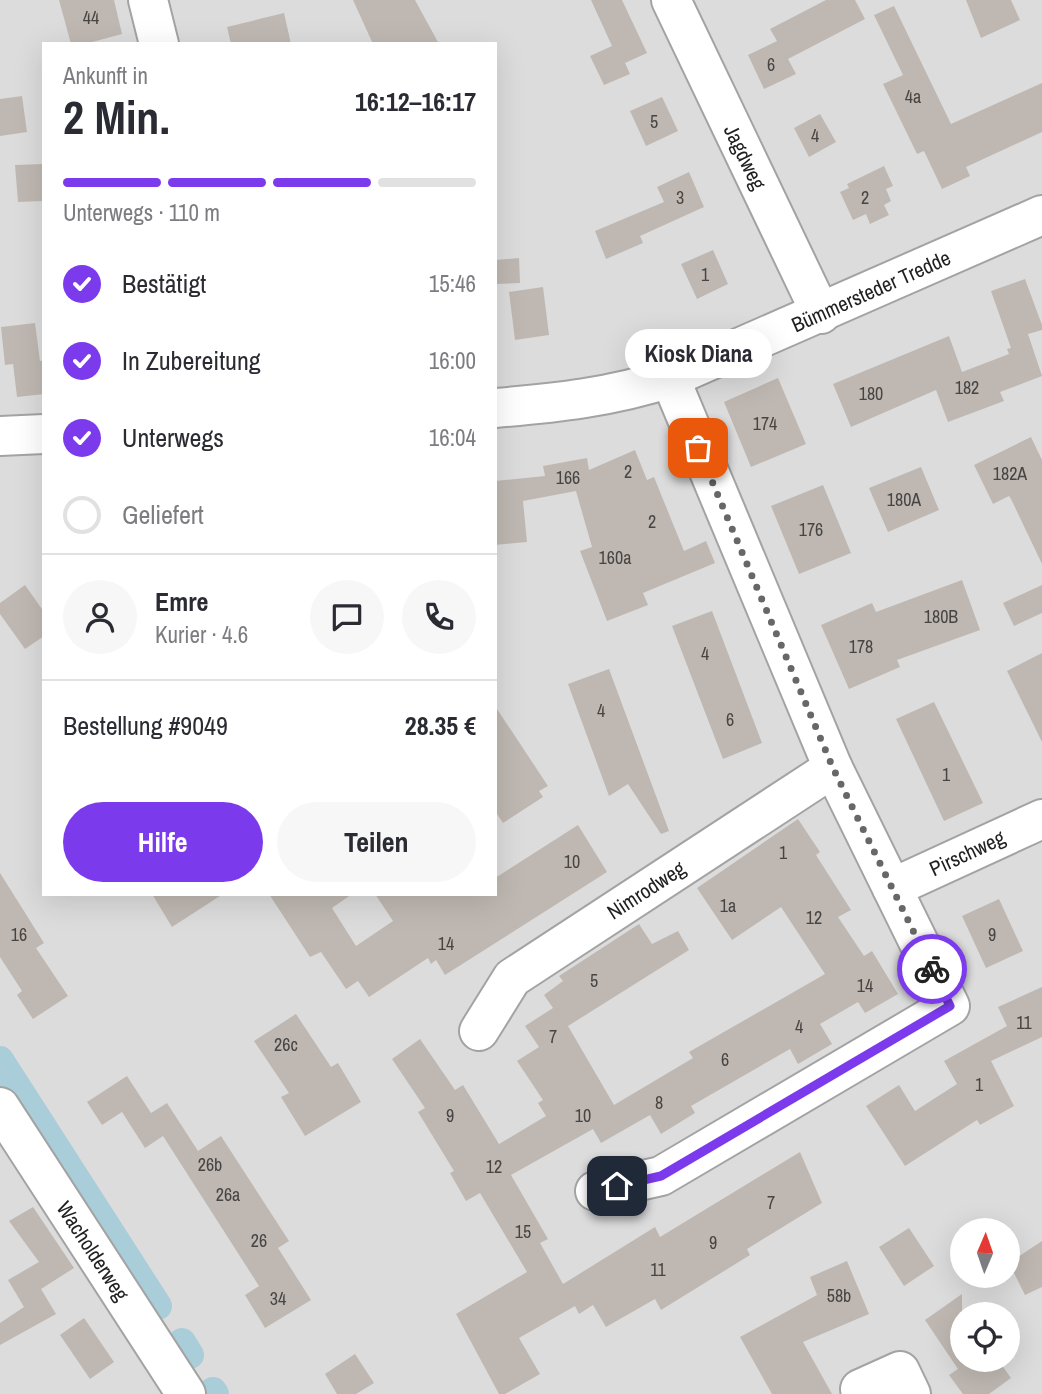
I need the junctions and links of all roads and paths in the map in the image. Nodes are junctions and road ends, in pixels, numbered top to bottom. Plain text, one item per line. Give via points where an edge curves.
1 (148, 0) edge
2 (671, 0) edge
3 (158, 42) edge
4 (1042, 215) edge
5 (821, 314) junction
6 (670, 378) junction
7 (497, 408) edge
8 (42, 434) edge
9 (0, 436) edge
10 (833, 768) junction
11 (1042, 819) edge
12 (892, 888) junction
13 (479, 1031) dead end
14 (0, 1107) edge
15 (595, 1191) dead end
16 (186, 1394) edge
17 (863, 1394) edge
18 (911, 1394) edge

1 - 3 street
2 - 5 street, Jagdweg
4 - 5 street, Bümmersteder Tredde
5 - 6 street, Bümmersteder Tredde
6 - 7 street, Bümmersteder Tredde via 580,401
6 - 10 street
8 - 9 street
10 - 12 street
10 - 13 street, Nimrodweg via 512,978
11 - 12 street, Pirschweg
12 - 15 street via 950,1006 661,1176
14 - 16 street, Wacholderweg
17 - 18 street via 860,1390 900,1371

